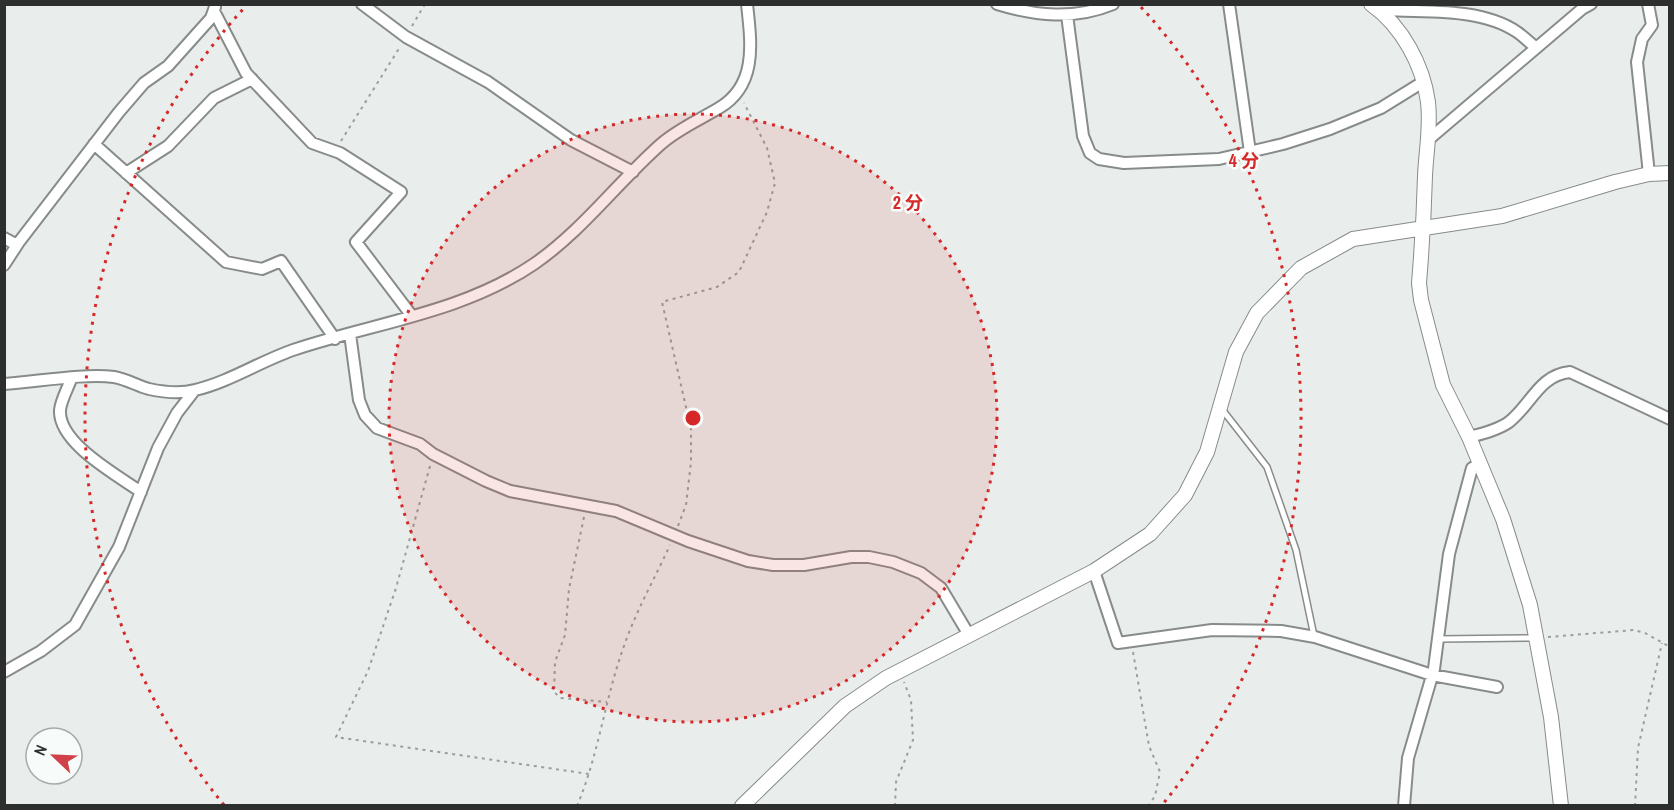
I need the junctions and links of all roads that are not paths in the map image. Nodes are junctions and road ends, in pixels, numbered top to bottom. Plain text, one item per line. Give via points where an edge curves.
1 (362, 4) edge
2 (747, 4) edge
3 (998, 4) edge
4 (1113, 4) edge
5 (1228, 4) edge
6 (1591, 4) edge
7 (1648, 4) edge
8 (1375, 7) edge
9 (215, 8) edge
10 (1067, 15) junction
11 (1535, 47) junction
12 (252, 79) junction
13 (1423, 82) junction
14 (1428, 140) junction
15 (94, 144) junction
16 (1250, 152) junction
17 (633, 172) junction
18 (126, 173) junction
19 (1670, 173) edge
20 (1648, 174) junction
21 (1423, 227) junction
22 (4, 238) edge
23 (17, 245) junction
24 (4, 266) edge
25 (412, 316) junction
26 (350, 334) junction
27 (335, 339) junction
28 (71, 379) junction
29 (4, 384) edge
30 (194, 391) junction
31 (1220, 406) junction
32 (1670, 419) edge
33 (1469, 438) junction
34 (1479, 464) junction
35 (141, 492) junction
36 (1094, 571) junction
37 (969, 635) junction
38 (1314, 636) junction
39 (1538, 638) junction
40 (1438, 639) junction
41 (4, 672) edge
42 (1432, 675) junction
43 (1497, 687) dead end
44 (742, 806) edge
45 (1404, 806) edge
46 (1561, 806) edge

1 - 17 street via 406,37 489,82 571,140
2 - 17 street via 752,45 749,70 738,90 722,106 662,143
3 - 10 street via 1026,13
4 - 10 street
5 - 16 street
6 - 11 street
7 - 20 street via 1652,25 1642,39 1637,62
8 - 11 street via 1484,17 1516,31
8 - 13 street via 1403,36
9 - 12 street
9 - 15 street via 211,18 168,66 144,83
10 - 16 street via 1083,136 1090,153 1099,159 1124,163 1219,159
11 - 14 street
12 - 18 street via 214,98 168,146
12 - 25 street via 312,143 335,151 401,192 356,242
13 - 14 street via 1428,102
13 - 16 street via 1381,108 1330,129
14 - 21 street
15 - 18 street
15 - 23 street
17 - 25 street via 571,234 534,264 465,300
18 - 27 street via 226,262 262,269 281,261
19 - 20 street
20 - 21 street via 1502,216
21 - 31 street via 1353,239 1301,268 1257,313 1236,352
21 - 33 street via 1421,300 1443,385
22 - 23 street
23 - 24 street
25 - 26 street
26 - 27 street
26 - 37 street via 359,400 365,415 377,428 420,444 510,491 616,512 748,561 804,565 868,557 893,562 921,573 941,588
27 - 30 street via 291,351
28 - 29 street
28 - 30 street via 116,377 149,389
28 - 35 street via 60,408 61,421 71,440
30 - 35 street via 158,448
31 - 36 street via 1207,452 1185,495 1150,534
31 - 38 lane via 1267,467 1296,550
32 - 33 street via 1570,372 1557,373 1509,422
33 - 34 street
34 - 39 street via 1503,519
34 - 40 street via 1472,468 1449,554
35 - 41 street via 119,547 75,625
36 - 37 street
36 - 38 street via 1118,643 1212,630 1281,631
37 - 44 street via 899,671 845,706
38 - 42 street
39 - 40 lane
39 - 46 street
40 - 42 street
42 - 43 street
42 - 45 street via 1408,758

